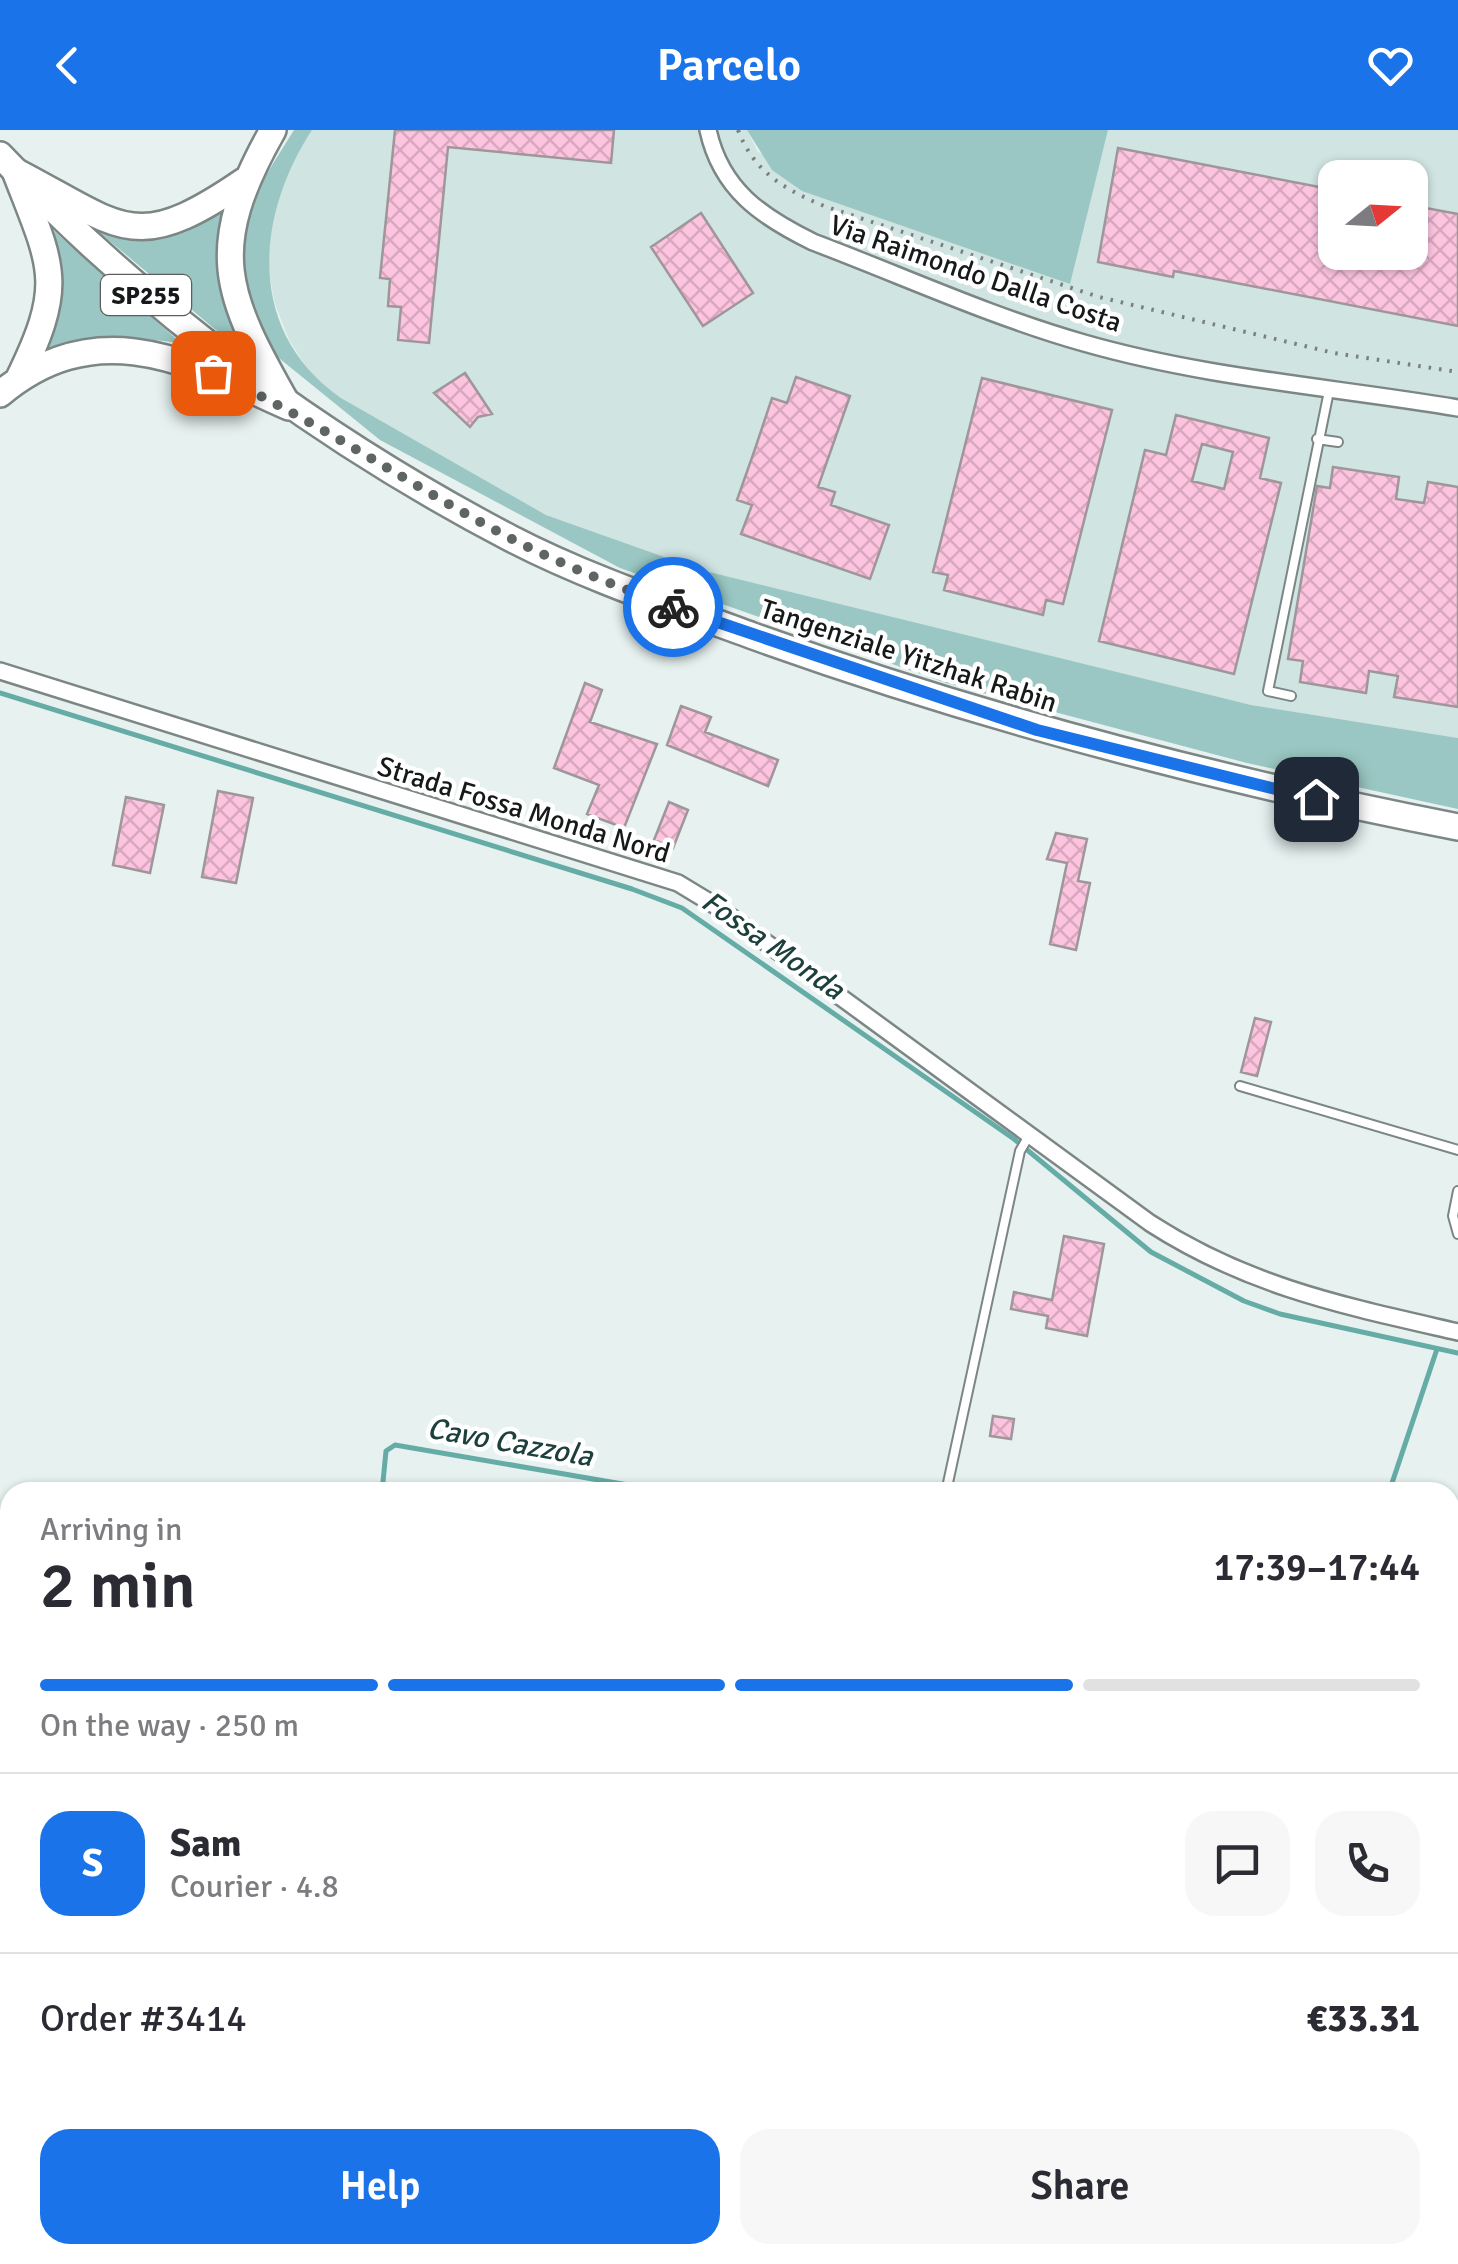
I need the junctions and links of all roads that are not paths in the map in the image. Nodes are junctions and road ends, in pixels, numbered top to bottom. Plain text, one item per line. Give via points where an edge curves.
1 (273, 130) edge
2 (708, 130) edge
3 (6, 162) edge
4 (244, 180) junction
5 (10, 386) edge
6 (1330, 386) junction
7 (288, 407) junction
8 (1458, 408) edge
9 (1317, 439) junction
10 (1338, 442) dead end
11 (0, 671) edge
12 (1291, 696) dead end
13 (1458, 827) edge
14 (1240, 1086) dead end
15 (1029, 1137) junction
16 (1458, 1150) edge
17 (1458, 1191) edge
18 (1458, 1234) edge
19 (1458, 1332) edge
20 (948, 1482) edge

1 - 4 main road, SP255
2 - 6 street, Via Raimondo Dalla Costa via 722,170 742,198 813,242 1083,343 1247,380
3 - 4 main road, SP255 via 103,220 138,228 192,216
3 - 5 main road, SP255 via 43,245 51,301
3 - 7 main road, Tangenziale Yitzhak Rabin / SP255 via 167,314
4 - 7 main road, SP255 via 230,244 230,281 246,334
5 - 7 main road, SP255 via 63,360 125,349 187,360
6 - 8 street, Via Raimondo Dalla Costa
6 - 9 lane
7 - 13 main road, Tangenziale Yitzhak Rabin / SP255 via 512,539 814,658 1037,730 1281,792
9 - 10 lane
9 - 12 lane via 1268,691
11 - 15 street, Strada Fossa Monda Nord via 678,883
14 - 16 lane
15 - 19 street, Strada Fossa Monda Nord via 1210,1260 1278,1288
15 - 20 lane via 1020,1152
17 - 18 lane

